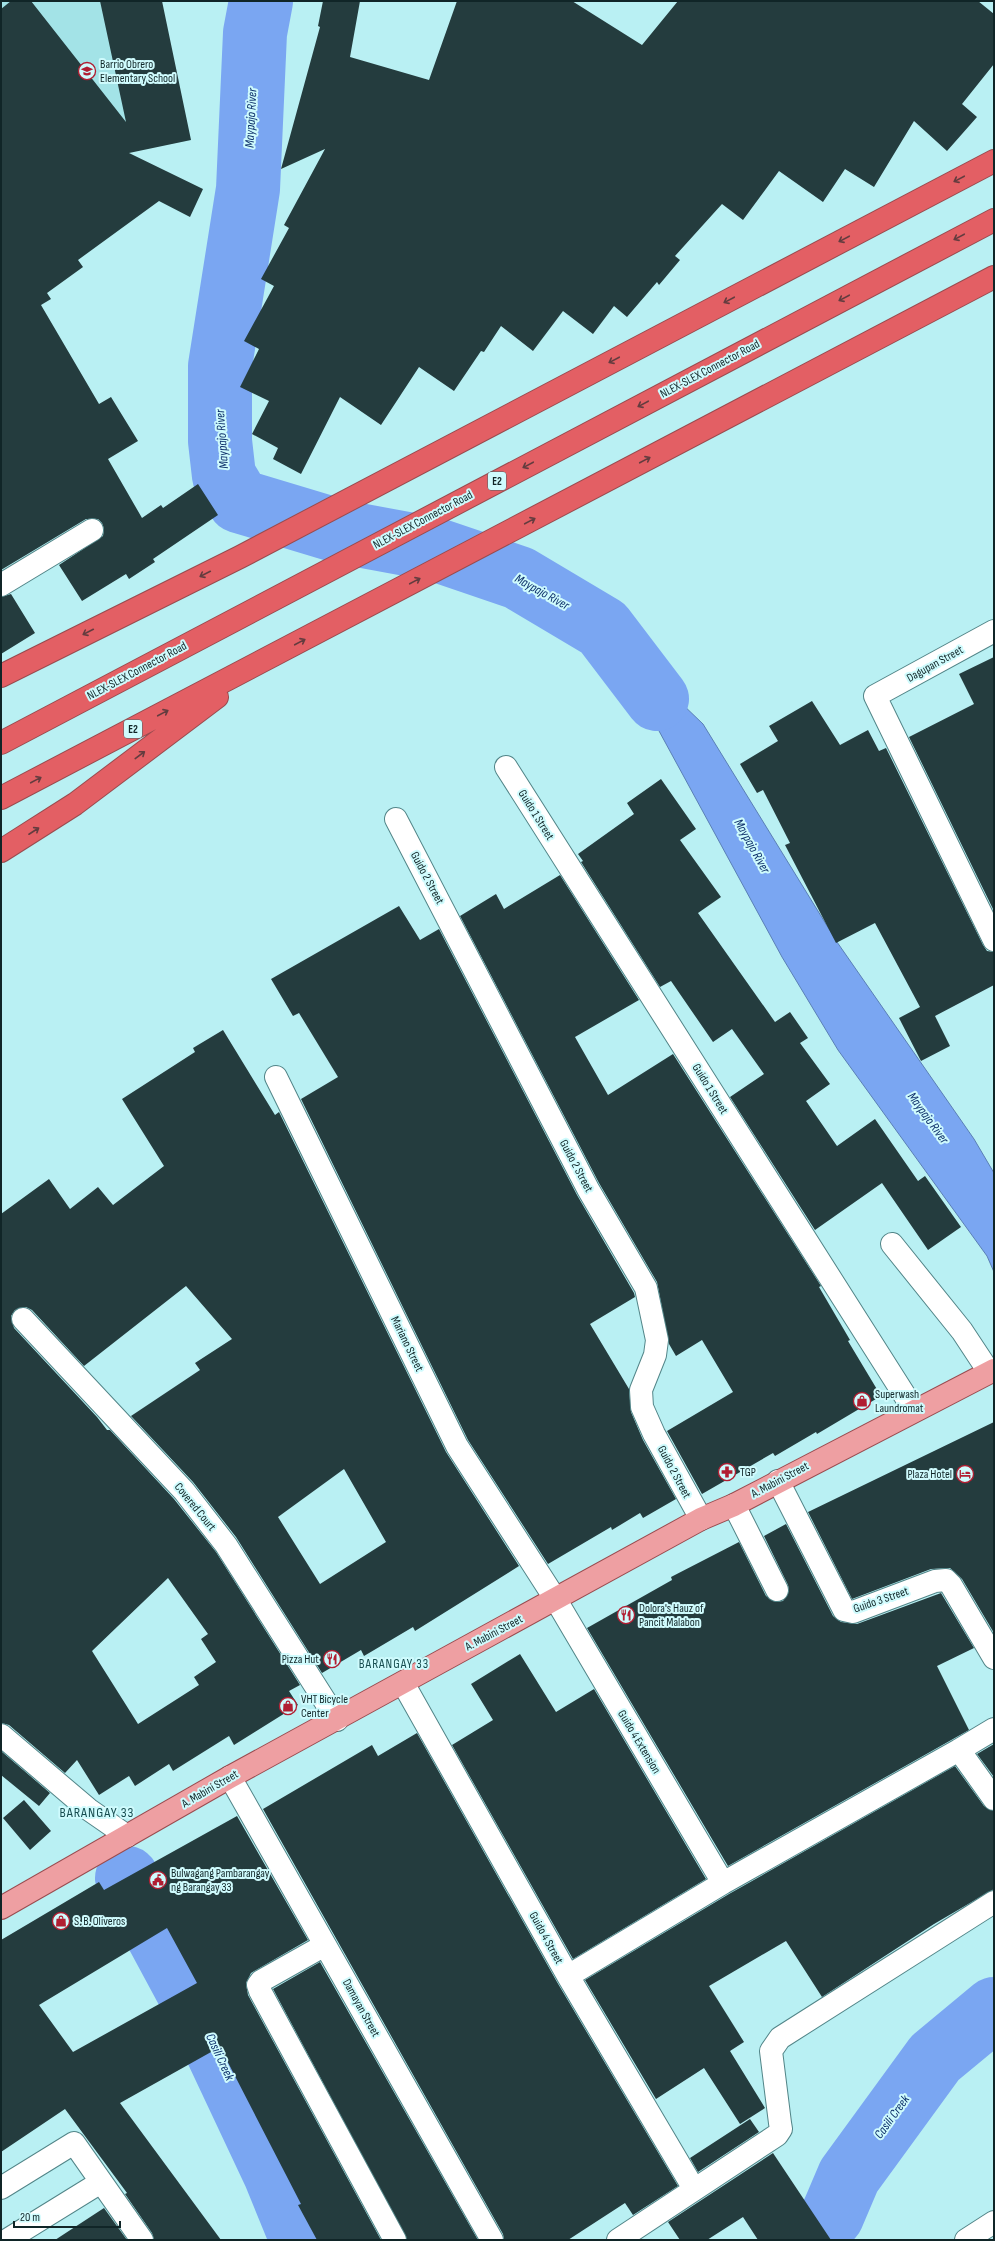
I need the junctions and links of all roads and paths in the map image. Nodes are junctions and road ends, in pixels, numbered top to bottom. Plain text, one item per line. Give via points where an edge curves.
1 (994, 161) edge
2 (994, 220) edge
3 (994, 277) edge
4 (92, 530) dead end
5 (1, 585) edge
6 (994, 631) edge
7 (265, 660) junction
8 (1, 676) edge
9 (1, 743) edge
10 (506, 767) dead end
11 (1, 798) edge
12 (396, 819) dead end
13 (1, 851) edge
14 (994, 940) edge
15 (276, 1077) dead end
16 (892, 1244) dead end
17 (22, 1319) dead end
18 (992, 1371) edge
19 (914, 1410) junction
20 (778, 1481) junction
21 (734, 1505) junction
22 (701, 1519) junction
23 (777, 1590) dead end
24 (556, 1600) junction
25 (994, 1658) edge
26 (404, 1682) junction
27 (337, 1720) junction
28 (994, 1729) edge
29 (1, 1735) edge
30 (959, 1750) junction
31 (230, 1777) junction
32 (994, 1799) edge
33 (123, 1838) junction
34 (723, 1883) junction
35 (991, 1904) edge
36 (2, 1907) edge
37 (325, 1945) junction
38 (568, 1976) junction
39 (100, 2182) junction
40 (1, 2188) edge
41 (694, 2189) junction
42 (994, 2222) edge
43 (7, 2240) edge
44 (142, 2240) edge
45 (395, 2240) edge
46 (492, 2240) edge
47 (618, 2240) edge
48 (966, 2240) edge

1 -> 8 highway via 240,557
2 -> 9 highway, NLEX-SLEX Connector Road / E2
7 -> 3 highway, E2
4 - 5 street
6 - 14 street, Dagupan Street via 875,696
11 -> 7 highway, E2
13 -> 7 highway via 75,804
10 - 19 street, Guido 1 Street
12 - 22 street, Guido 2 Street via 585,1182 646,1288 657,1340 655,1355 641,1390 642,1407
15 - 24 street, Mariano Street via 457,1446
16 - 18 street
17 - 27 street, Covered Court via 184,1491 226,1545
18 - 19 main road, A. Mabini Street
19 - 20 main road, A. Mabini Street
20 - 21 main road, A. Mabini Street
20 - 25 street, Guido 3 Street via 844,1610 853,1612 935,1581 946,1580
21 - 22 main road, A. Mabini Street
21 - 23 street
22 - 24 main road, A. Mabini Street
24 - 26 main road, A. Mabini Street
24 - 34 street, Guido 4 Extension
26 - 27 main road, A. Mabini Street
26 - 38 street, Guido 4 Street
27 - 31 main road, A. Mabini Street
28 - 30 street
29 - 33 street
30 - 32 street
30 - 34 street
31 - 33 main road, A. Mabini Street
31 - 37 street, Damayan Street
33 - 36 main road, A. Mabini Street
34 - 38 street
35 - 41 street via 776,2041 771,2057 781,2129 777,2135
37 - 45 street via 258,1985
37 - 46 street, Damayan Street
38 - 41 street, Guido 4 Street
39 - 40 street via 74,2143
39 - 43 street
39 - 44 street
41 - 47 street
42 - 48 street

